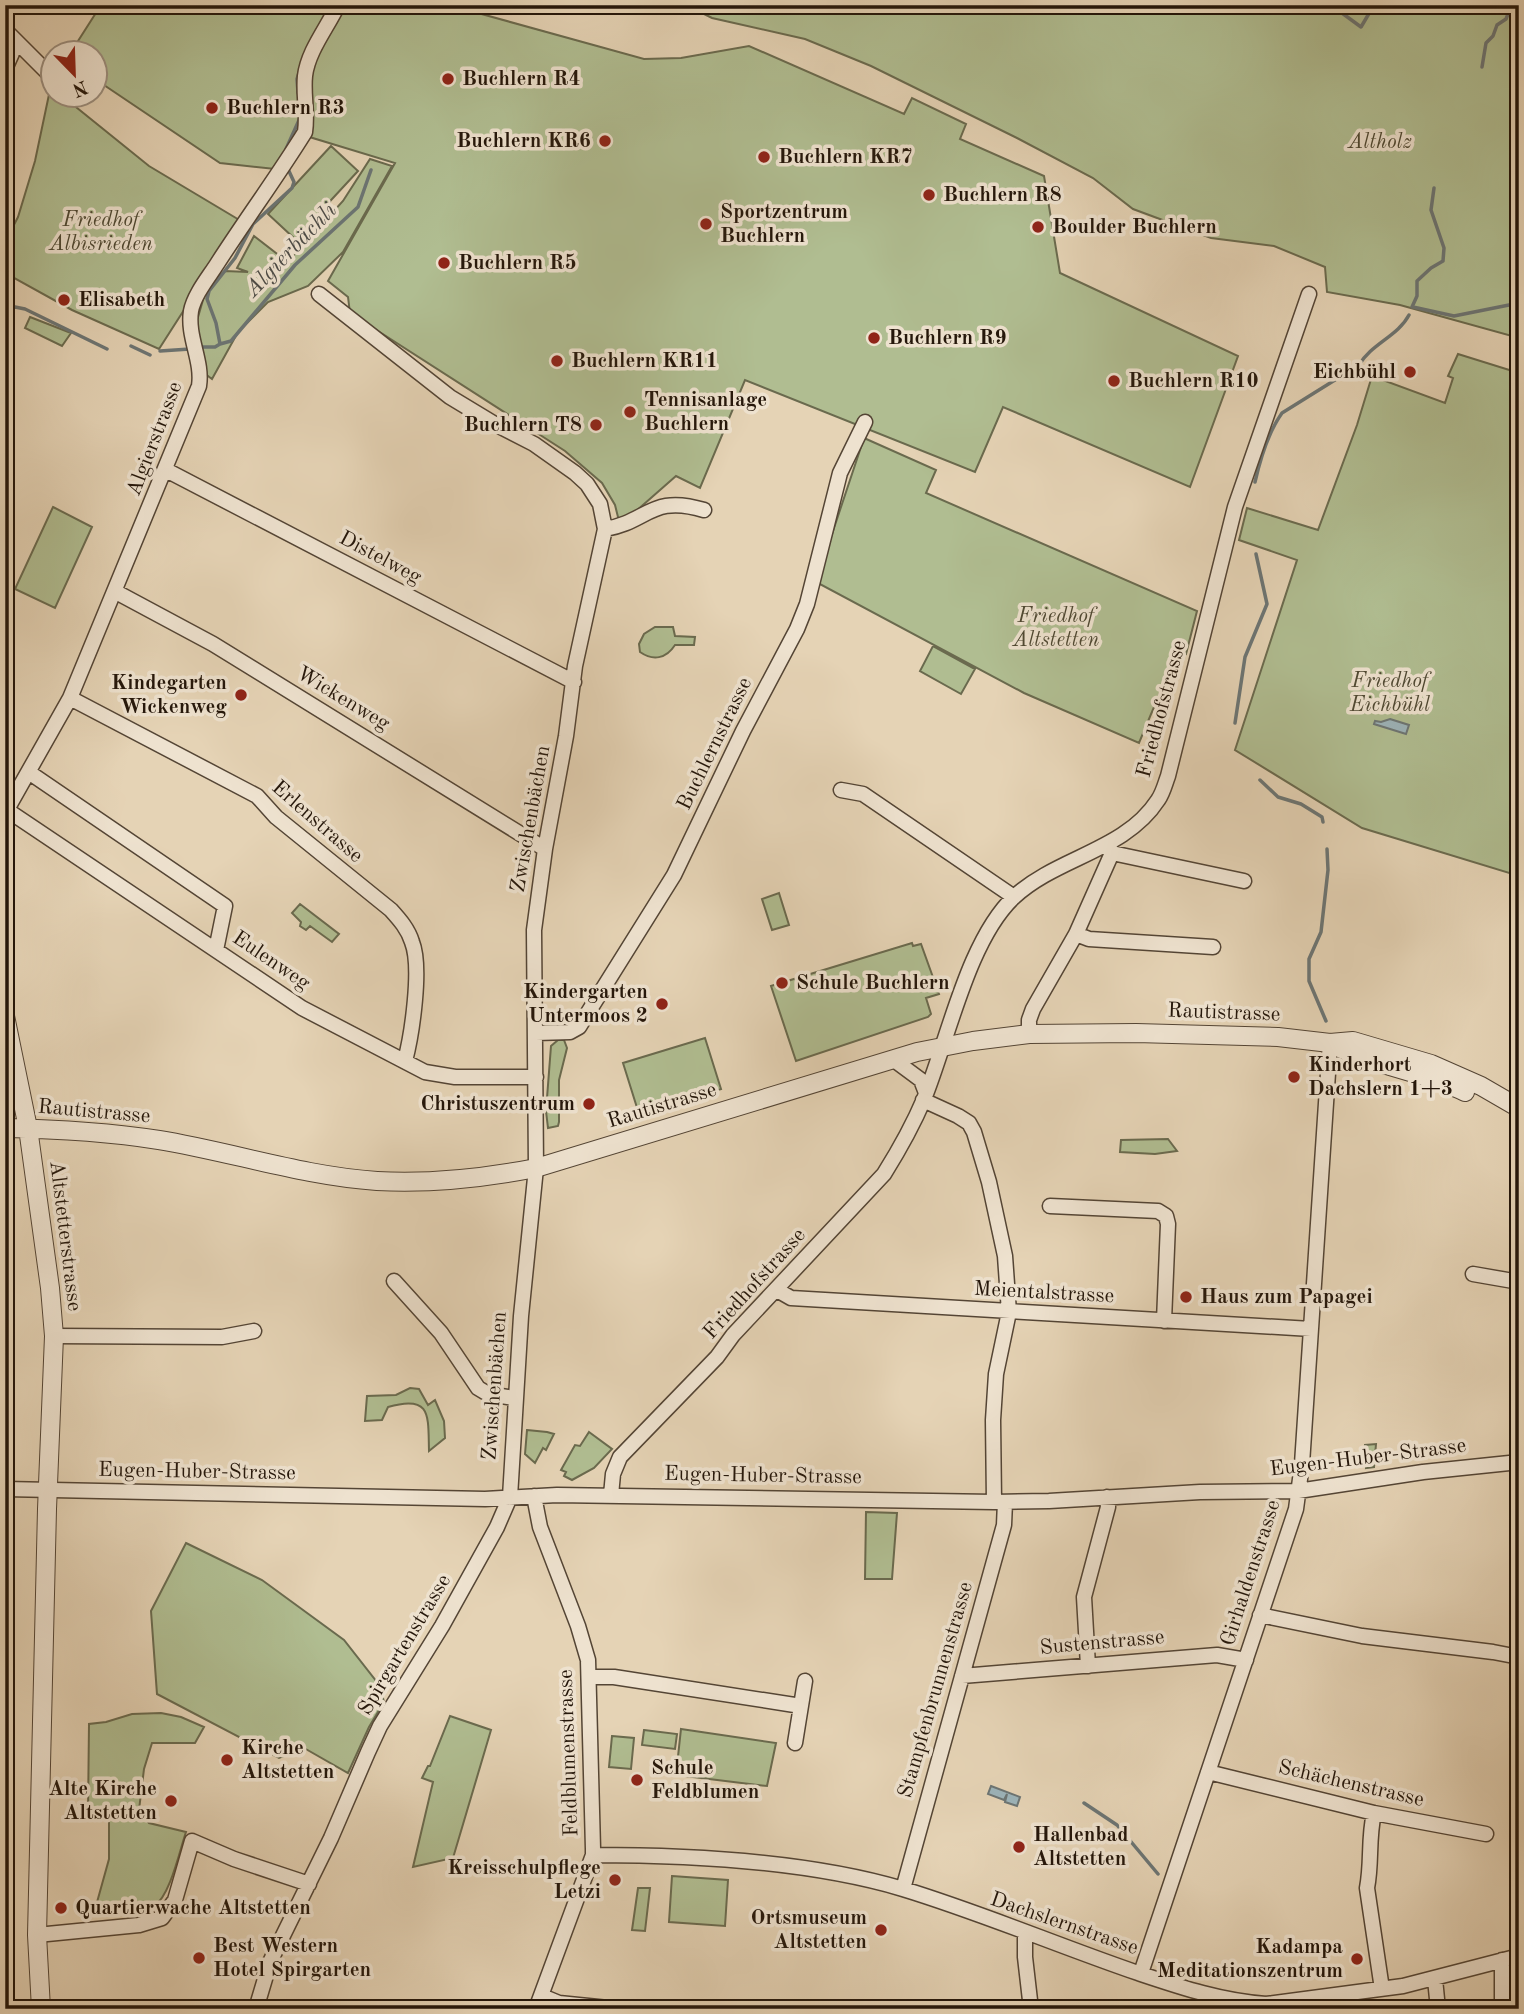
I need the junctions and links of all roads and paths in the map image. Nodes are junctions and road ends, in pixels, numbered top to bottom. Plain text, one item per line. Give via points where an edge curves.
1 (338, 5) edge
2 (5, 30) edge
3 (20, 45) junction
4 (38, 63) edge
5 (5, 69) edge
6 (320, 294) dead end
7 (1310, 294) dead end
8 (864, 422) dead end
9 (166, 470) junction
10 (704, 510) dead end
11 (605, 529) junction
12 (116, 592) junction
13 (574, 682) junction
14 (70, 698) junction
15 (30, 773) junction
16 (841, 790) dead end
17 (6, 812) edge
18 (1110, 848) junction
19 (545, 849) junction
20 (1244, 881) dead end
21 (1014, 897) junction
22 (1076, 934) junction
23 (1213, 947) dead end
24 (216, 950) junction
25 (5, 1016) edge
26 (536, 1033) junction
27 (1030, 1034) junction
28 (1330, 1043) junction
29 (943, 1046) junction
30 (894, 1060) junction
31 (405, 1061) junction
32 (536, 1077) junction
33 (925, 1097) junction
34 (1519, 1108) edge
35 (1519, 1121) edge
36 (5, 1128) edge
37 (28, 1128) junction
38 (536, 1168) junction
39 (1050, 1206) dead end
40 (1473, 1275) dead end
41 (394, 1281) dead end
42 (1519, 1282) edge
43 (777, 1290) junction
44 (1009, 1312) junction
45 (1164, 1321) junction
46 (1311, 1329) junction
47 (254, 1331) dead end
48 (54, 1336) junction
49 (514, 1398) junction
50 (1519, 1462) edge
51 (5, 1489) edge
52 (48, 1490) junction
53 (1298, 1491) junction
54 (611, 1495) junction
55 (534, 1496) junction
56 (510, 1497) junction
57 (1107, 1497) junction
58 (1000, 1502) junction
59 (1260, 1615) junction
60 (1519, 1657) edge
61 (1246, 1660) junction
62 (1088, 1666) junction
63 (962, 1676) junction
64 (589, 1677) junction
65 (805, 1681) dead end
66 (800, 1706) junction
67 (795, 1744) dead end
68 (1208, 1772) junction
69 (1374, 1813) junction
70 (1486, 1833) dead end
71 (593, 1855) junction
72 (309, 1884) junction
73 (903, 1889) junction
74 (1025, 1933) junction
75 (37, 1935) junction
76 (1519, 1956) edge
77 (1502, 1959) junction
78 (1141, 1973) junction
79 (1435, 1979) junction
80 (1382, 1989) junction
81 (539, 2002) edge
82 (1265, 2006) edge
83 (41, 2009) edge
84 (256, 2009) edge
85 (618, 2009) edge
86 (1031, 2009) edge
87 (1438, 2009) edge
88 (1502, 2009) edge

1 - 9 street, Algierstrasse via 308,64 305,132 191,309 200,379
2 - 3 street
3 - 4 street
3 - 5 street
6 - 11 street via 450,397 575,473 600,504
7 - 18 street, Friedhofstrasse via 1235,507 1168,776 1147,815
8 - 26 street, Buchlernstrasse via 840,473 797,629 674,875 579,1027 570,1032
9 - 12 street, Algierstrasse
9 - 13 street, Distelweg
10 - 11 street via 662,506
11 - 13 street, Zwischenbächen
12 - 14 street, Algierstrasse
12 - 19 street, Wickenweg via 213,644
13 - 19 street, Zwischenbächen
14 - 15 street, Algierstrasse
14 - 31 street, Erlenstrasse via 257,796 276,817 391,910 404,925 417,961
15 - 17 street, Algierstrasse
15 - 24 street via 225,906
16 - 21 street via 863,794
17 - 24 street, Eulenweg
18 - 20 street
18 - 21 street, Friedhofstrasse via 1071,860
18 - 22 street
19 - 26 street, Zwischenbächen via 532,949
21 - 29 street, Friedhofstrasse via 987,932
22 - 23 street via 1088,939
22 - 27 street via 1032,1009
24 - 31 street, Eulenweg via 302,1008
25 - 37 street, Altstetterstrasse
26 - 32 street, Zwischenbächen
27 - 28 street, Rautistrasse via 1239,1035
27 - 29 street, Rautistrasse
28 - 34 street, Rautistrasse via 1353,1041 1431,1065
28 - 35 street, Rautistrasse via 1350,1054 1457,1088
28 - 46 street, Girhaldenstrasse
29 - 30 street, Rautistrasse
29 - 33 street, Friedhofstrasse
30 - 33 street via 921,1080
30 - 38 street, Rautistrasse
31 - 32 street, Eulenweg via 425,1072 455,1077
32 - 38 street, Zwischenbächen
33 - 43 street, Friedhofstrasse via 884,1174
33 - 44 street, Stampfenbrunnenstrasse via 969,1123 974,1132 1005,1256
36 - 37 street, Rautistrasse
37 - 38 street, Rautistrasse via 160,1140 297,1171 379,1181 435,1181
37 - 48 street, Altstetterstrasse
38 - 49 street, Zwischenbächen
39 - 45 street via 1158,1211 1166,1216
40 - 42 street
41 - 49 street via 441,1333 478,1388
43 - 44 street, Meientalstrasse via 790,1298
43 - 54 street, Friedhofstrasse via 620,1457 612,1474
44 - 45 street, Meientalstrasse
44 - 58 street, Stampfenbrunnenstrasse via 996,1374 993,1420
45 - 46 street, Meientalstrasse
46 - 53 street, Girhaldenstrasse
47 - 48 street via 222,1337
48 - 52 street, Altstetterstrasse
49 - 56 street, Zwischenbächen
50 - 53 street, Eugen-Huber-Strasse
51 - 52 street, Eugen-Huber-Strasse
52 - 56 street, Eugen-Huber-Strasse
52 - 75 street, Altstetterstrasse
53 - 57 street, Eugen-Huber-Strasse
53 - 59 street, Girhaldenstrasse
54 - 55 street, Eugen-Huber-Strasse
54 - 58 street, Eugen-Huber-Strasse
55 - 56 street, Eugen-Huber-Strasse
55 - 64 street, Feldblumenstrasse via 540,1527 583,1638
56 - 72 street, Spirgartenstrasse via 442,1626 376,1735
57 - 58 street, Eugen-Huber-Strasse
57 - 62 street via 1084,1597
58 - 63 street, Stampfenbrunnenstrasse via 1004,1525
59 - 60 street via 1362,1636
59 - 61 street, Girhaldenstrasse
61 - 62 street, Sustenstrasse via 1217,1655
61 - 68 street, Girhaldenstrasse
62 - 63 street, Sustenstrasse
63 - 73 street, Stampfenbrunnenstrasse
64 - 66 street
64 - 71 street, Feldblumenstrasse
65 - 66 street
66 - 67 street
68 - 69 street, Schächenstrasse
68 - 78 street, Girhaldenstrasse
69 - 70 street, Schächenstrasse
69 - 80 street via 1367,1888
71 - 73 street, Dachslernstrasse via 784,1866
71 - 81 street, Feldblumenstrasse
72 - 75 street via 192,1841 175,1899 162,1917 139,1925
72 - 84 street, Spirgartenstrasse via 270,1962
73 - 74 street, Dachslernstrasse
74 - 78 street, Dachslernstrasse
74 - 86 street
75 - 83 street, Altstetterstrasse
76 - 77 street, Dachslernstrasse
77 - 79 street, Dachslernstrasse
77 - 88 street
78 - 82 street, Dachslernstrasse via 1211,1996
79 - 80 street, Dachslernstrasse
79 - 87 street
80 - 82 street, Dachslernstrasse
81 - 85 street

